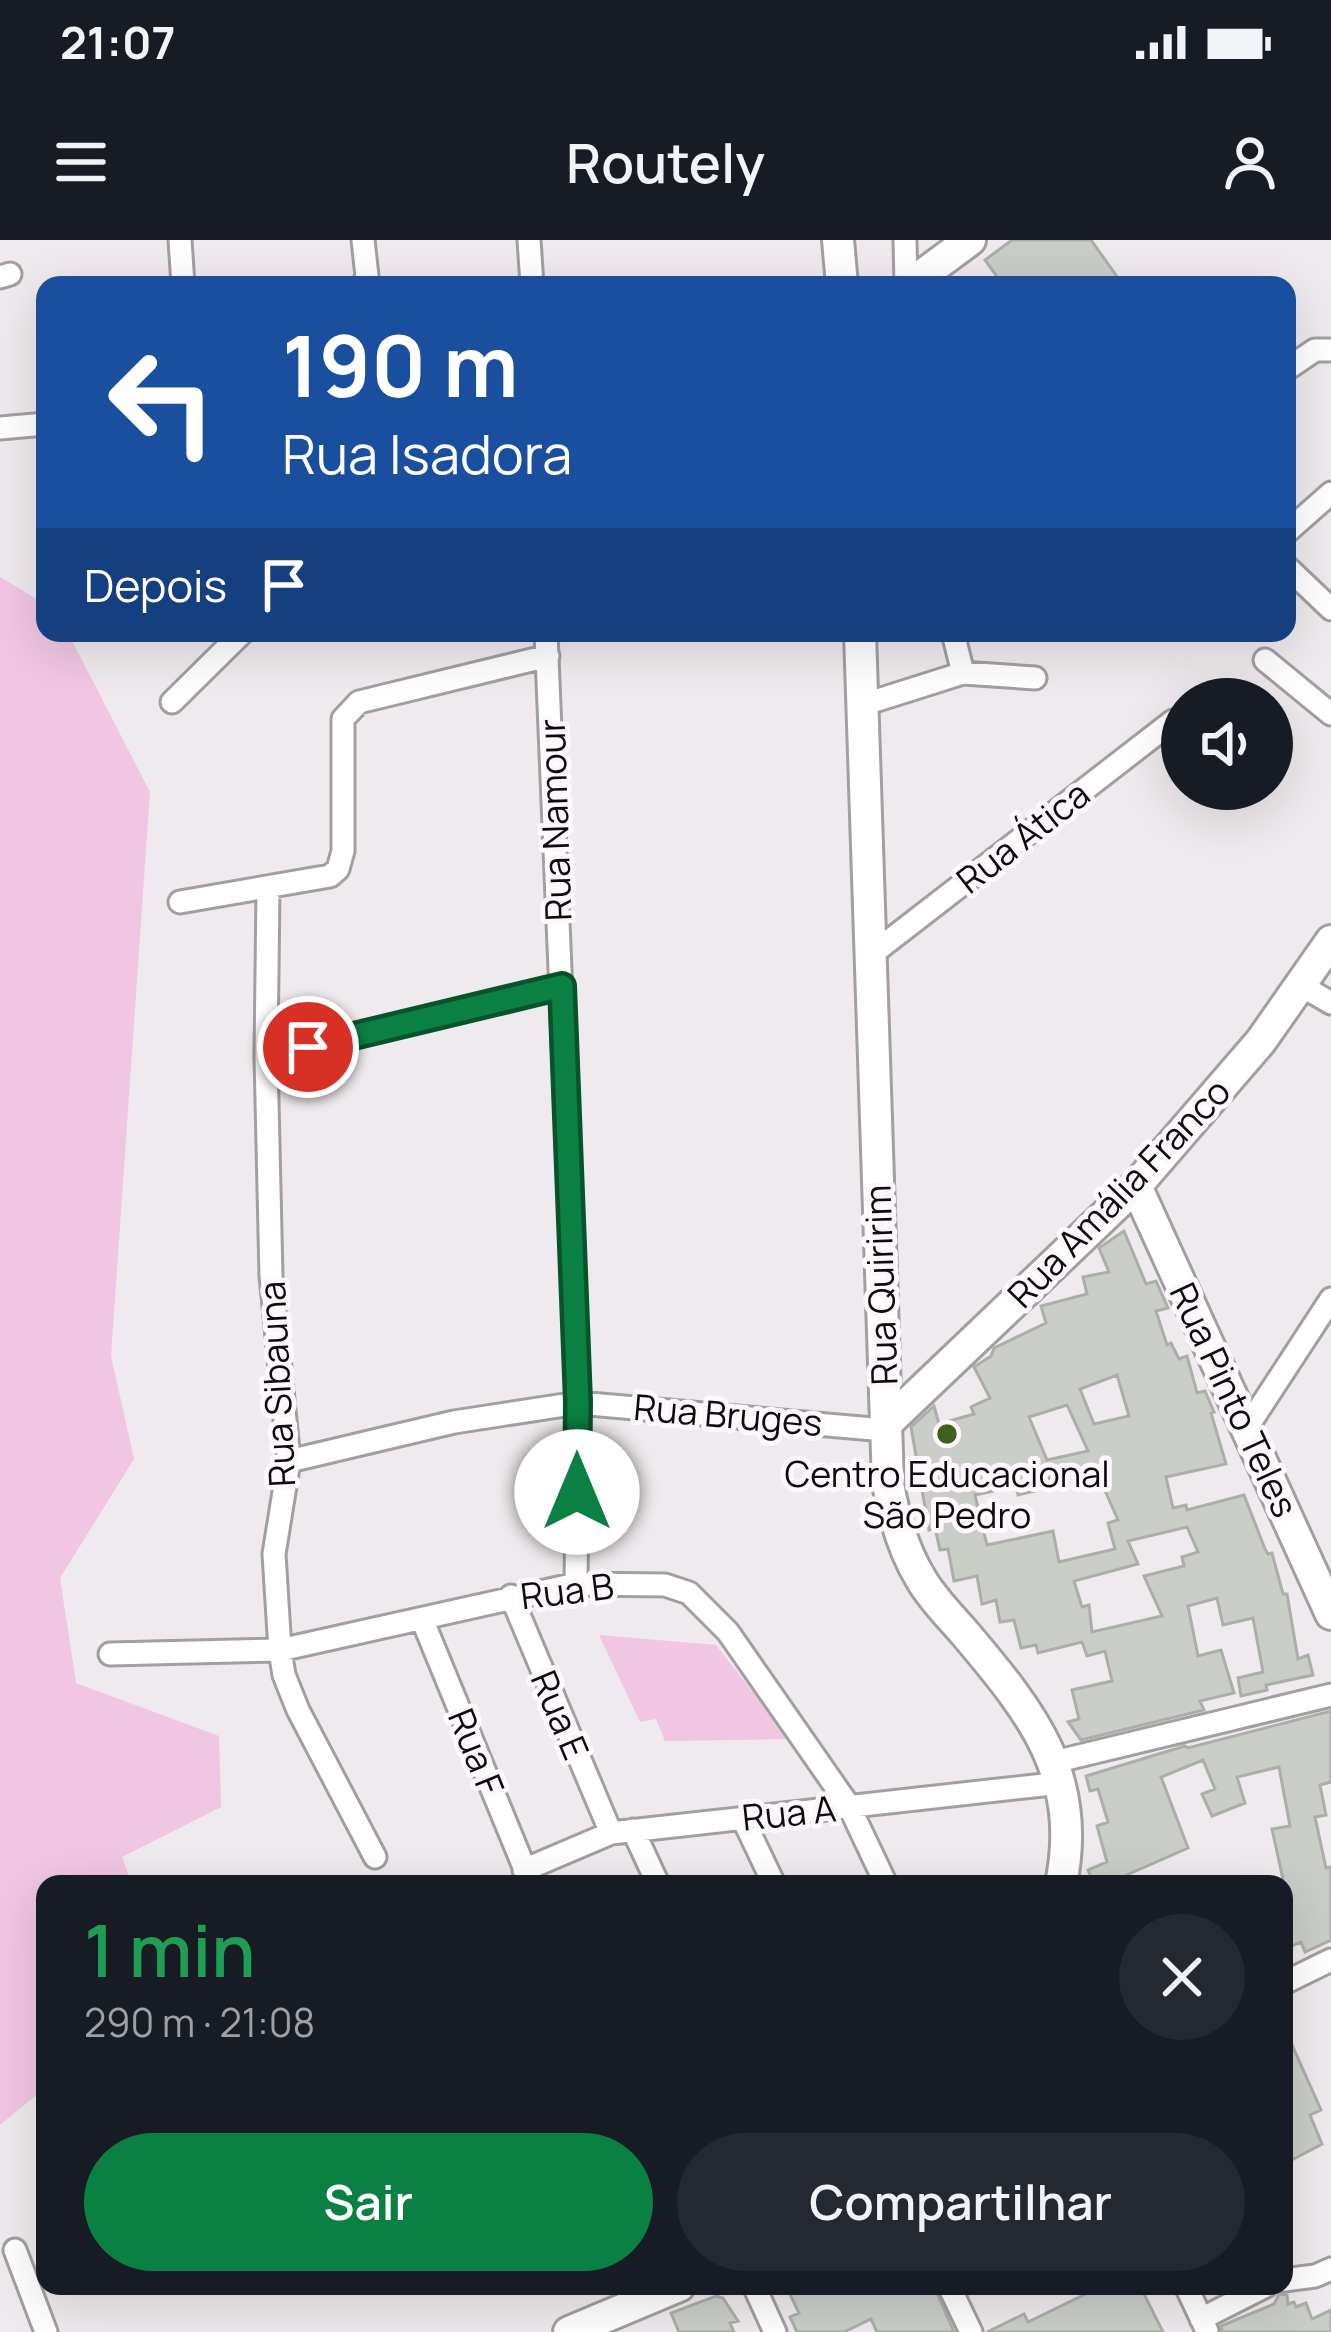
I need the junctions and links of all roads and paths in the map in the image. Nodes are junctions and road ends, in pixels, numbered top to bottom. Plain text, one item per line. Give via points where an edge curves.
1 (180, 240) edge
2 (363, 240) edge
3 (530, 240) edge
4 (838, 240) edge
5 (905, 240) edge
6 (970, 240) edge
7 (182, 276) edge
8 (367, 276) edge
9 (532, 276) edge
10 (841, 276) edge
11 (907, 276) edge
12 (920, 276) edge
13 (1331, 350) edge
14 (1296, 363) edge
15 (36, 425) edge
16 (0, 428) edge
17 (1331, 493) edge
18 (1296, 524) edge
19 (1296, 576) edge
20 (1331, 609) edge
21 (233, 642) edge
22 (860, 642) edge
23 (954, 642) edge
24 (547, 645) edge
25 (1264, 660) dead end
26 (963, 673) junction
27 (1035, 678) dead end
28 (172, 702) dead end
29 (862, 705) junction
30 (1331, 714) edge
31 (1161, 731) edge
32 (268, 888) junction
33 (180, 902) dead end
34 (1331, 941) edge
35 (872, 954) junction
36 (562, 986) junction
37 (1302, 986) junction
38 (1331, 1004) edge
39 (266, 1058) junction
40 (1136, 1186) junction
41 (1331, 1299) edge
42 (578, 1402) junction
43 (885, 1425) junction
44 (1248, 1426) junction
45 (289, 1461) junction
46 (576, 1584) junction
47 (511, 1597) junction
48 (1331, 1614) edge
49 (422, 1619) junction
50 (280, 1650) junction
51 (110, 1654) dead end
52 (1331, 1695) edge
53 (1058, 1772) junction
54 (849, 1807) junction
55 (742, 1819) junction
56 (622, 1831) junction
57 (376, 1857) dead end
58 (526, 1875) edge
59 (531, 1875) edge
60 (652, 1875) edge
61 (770, 1875) edge
62 (882, 1875) edge
63 (1062, 1875) edge
64 (1331, 1960) edge
65 (1293, 1979) edge
66 (15, 2250) dead end
67 (1331, 2269) edge
68 (1293, 2278) edge
69 (657, 2295) edge
70 (758, 2295) edge
71 (954, 2295) edge
72 (1190, 2295) edge
73 (1252, 2295) edge
74 (1204, 2326) edge
75 (46, 2332) edge
76 (569, 2332) edge
77 (775, 2332) edge
78 (970, 2332) edge

1 - 7 street
2 - 8 street
3 - 9 street
4 - 10 street
5 - 11 street
6 - 12 street
13 - 14 street
15 - 16 street
17 - 18 street
19 - 20 street
21 - 28 street
22 - 29 street, Rua Quiririm
23 - 26 street
24 - 32 street via 348,710 338,869
24 - 36 street, Rua Namour
25 - 30 street
26 - 27 street
26 - 29 street
29 - 35 street, Rua Quiririm
31 - 35 street, Rua Ática
32 - 33 street
32 - 39 street, Rua Sibauna
34 - 37 street, Rua Amália Franco
35 - 43 street, Rua Quiririm
36 - 39 street
36 - 42 street, Rua Namour
37 - 38 street
37 - 40 street, Rua Amália Franco
39 - 45 street, Rua Sibauna via 271,1276
40 - 43 street, Rua Amália Franco
40 - 44 street, Rua Pinto Teles
41 - 44 street
42 - 43 street, Rua Bruges
42 - 45 street, Rua Bruges
42 - 46 street, Rua Namour
43 - 53 street, Rua Quiririm via 892,1506 915,1568 1025,1706
44 - 48 street, Rua Pinto Teles
45 - 50 street, Rua Sibauna via 274,1554
46 - 47 street, Rua B
46 - 54 street, Rua B via 664,1585 700,1602
47 - 49 street, Rua B
47 - 56 street, Rua E
49 - 50 street, Rua B
49 - 58 street, Rua F
50 - 51 street, Rua B
50 - 57 street, Rua Sibauna via 298,1710
52 - 53 street, Rua A
53 - 54 street, Rua A
53 - 63 street, Rua Quiririm via 1068,1834
54 - 55 street, Rua A
54 - 62 street, Rua B
55 - 56 street, Rua A
55 - 61 street
56 - 59 street, Rua A
56 - 60 street, Rua E
64 - 65 street
66 - 75 street
67 - 68 street
69 - 76 street
70 - 77 street
71 - 78 street
72 - 74 street
73 - 74 street

